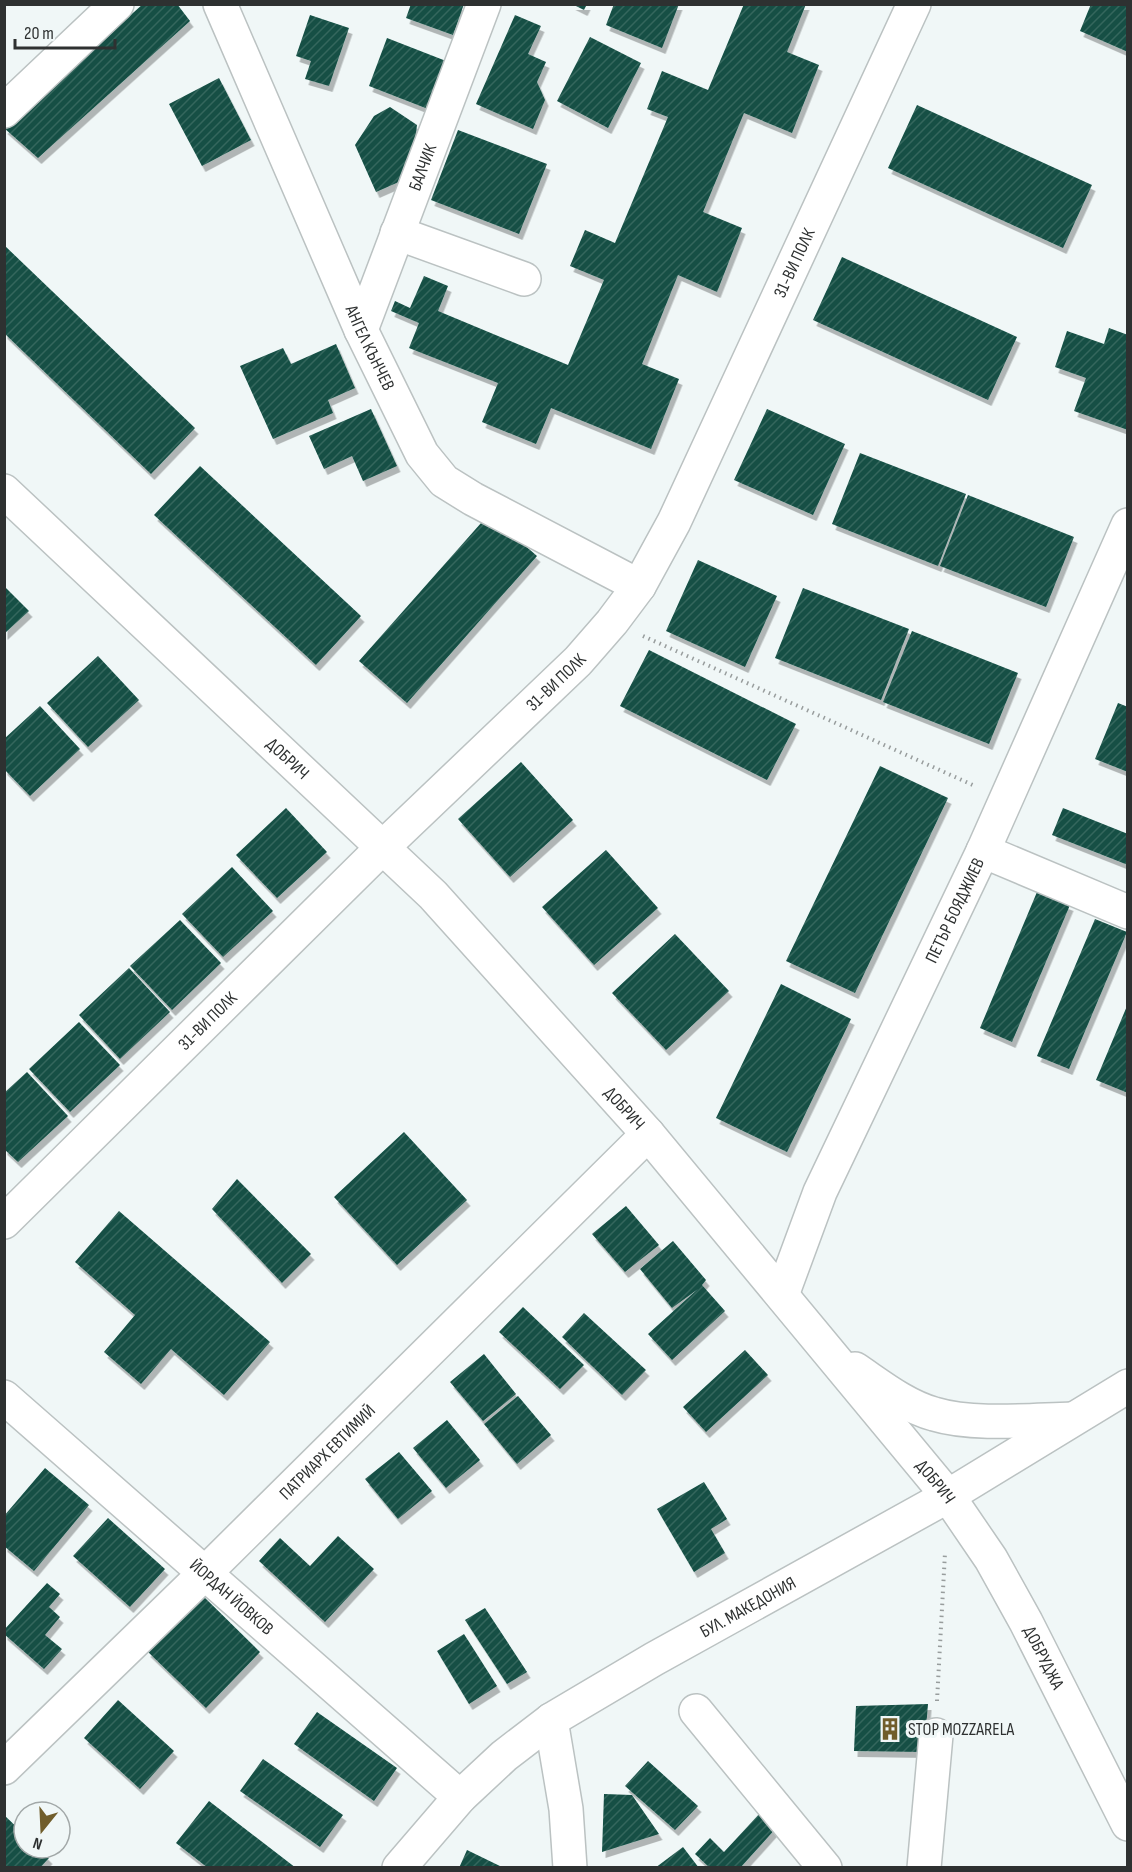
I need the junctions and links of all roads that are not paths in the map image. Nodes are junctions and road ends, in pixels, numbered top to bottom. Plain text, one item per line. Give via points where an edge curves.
1 (117, 4) edge
2 (220, 4) edge
3 (484, 4) edge
4 (914, 4) edge
5 (4, 111) edge
6 (397, 234) junction
7 (524, 279) dead end
8 (361, 330) junction
9 (4, 491) edge
10 (1128, 525) edge
11 (639, 586) junction
12 (383, 847) junction
13 (983, 851) junction
14 (1128, 912) edge
15 (648, 1134) junction
16 (4, 1221) edge
17 (782, 1295) junction
18 (828, 1351) junction
19 (1128, 1386) edge
20 (4, 1397) edge
21 (1074, 1419) junction
22 (948, 1496) junction
23 (205, 1573) junction
24 (696, 1711) dead end
25 (550, 1720) junction
26 (936, 1735) road end
27 (4, 1768) edge
28 (460, 1797) junction
29 (1128, 1824) edge
30 (399, 1868) edge
31 (570, 1868) edge
32 (825, 1868) edge
33 (924, 1868) edge

1 - 5 street
2 - 8 street, АНГЕЛ КЪНЧЕВ
3 - 6 street, БАЛЧИК
4 - 11 street, 31-ВИ ПОЛК via 674,522
6 - 7 street
6 - 8 street, БАЛЧИК
8 - 11 street, АНГЕЛ КЪНЧЕВ via 422,454 444,481
9 - 12 street, ДОБРИЧ
10 - 13 street, ПЕТЪР БОЯДЖИЕВ
11 - 12 street, 31-ВИ ПОЛК via 578,661
12 - 15 street, ДОБРИЧ via 433,895
12 - 16 street, 31-ВИ ПОЛК
13 - 14 street
13 - 17 street, ПЕТЪР БОЯДЖИЕВ via 820,1191
15 - 17 street, ДОБРИЧ
15 - 23 street, ПАТРИАРХ ЕВТИМИЙ
17 - 18 street, ДОБРИЧ
18 - 21 street via 898,1397 934,1414 972,1420
18 - 22 street, ДОБРИЧ
19 - 21 street, БУЛ. МАКЕДОНИЯ
20 - 23 street, ЙОРДАН ЙОВКОВ
21 - 22 street, БУЛ. МАКЕДОНИЯ
22 - 25 street, БУЛ. МАКЕДОНИЯ
22 - 29 street, ДОБРУДЖА via 991,1559 1026,1622
23 - 27 street, ПАТРИАРХ ЕВТИМИЙ
23 - 28 street, ЙОРДАН ЙОВКОВ
24 - 32 street
25 - 28 street, БУЛ. МАКЕДОНИЯ
25 - 31 street via 566,1809
26 - 33 street
28 - 30 street, БУЛ. МАКЕДОНИЯ

